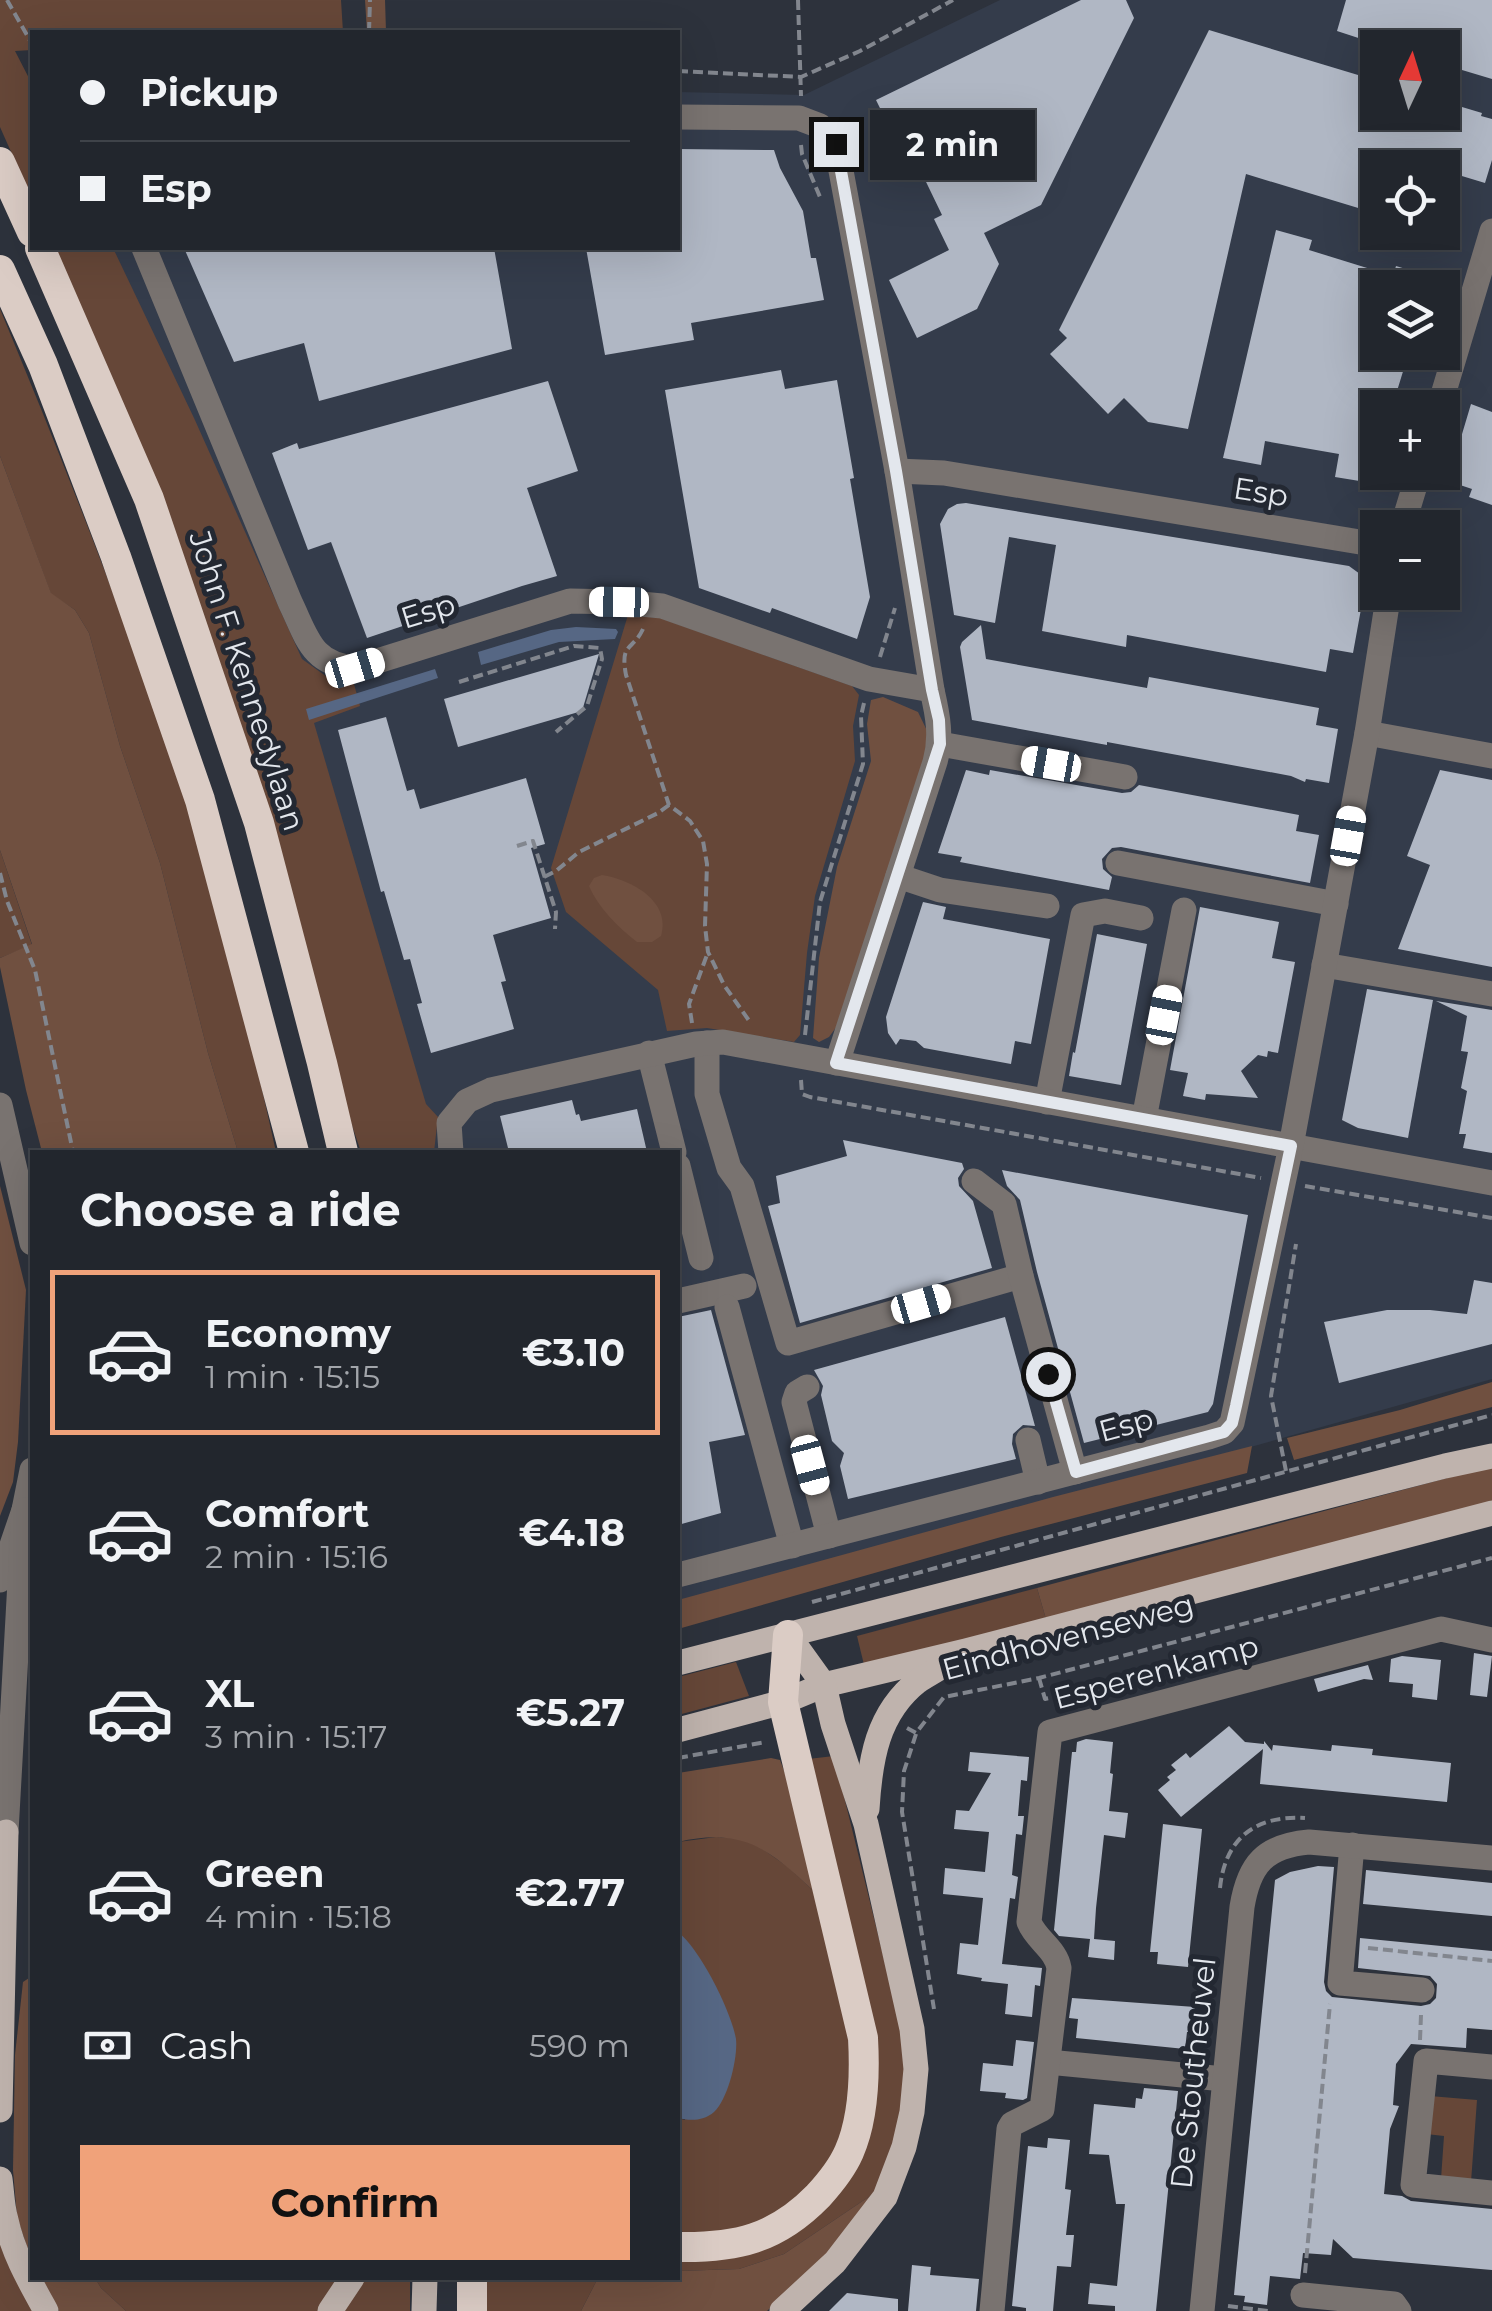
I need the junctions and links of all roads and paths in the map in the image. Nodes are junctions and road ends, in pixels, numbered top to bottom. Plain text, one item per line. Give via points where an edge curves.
1 (7, 0) edge
2 (370, 0) edge
3 (798, 0) edge
4 (953, 0) edge
5 (369, 30) edge
6 (30, 40) edge
7 (680, 71) edge
8 (801, 77) junction
9 (680, 118) edge
10 (799, 118) junction
11 (0, 162) edge
12 (820, 198) dead end
13 (30, 228) edge
14 (1492, 231) edge
15 (41, 250) edge
16 (145, 250) edge
17 (0, 270) edge
18 (1444, 390) edge
19 (896, 471) junction
20 (1360, 542) edge
21 (898, 598) dead end
22 (650, 605) junction
23 (1386, 610) edge
24 (869, 679) junction
25 (459, 682) dead end
26 (932, 690) junction
27 (556, 732) dead end
28 (1367, 733) junction
29 (940, 744) junction
30 (1492, 756) edge
31 (1125, 777) dead end
32 (668, 805) junction
33 (517, 846) dead end
34 (1118, 863) dead end
35 (0, 872) edge
36 (544, 876) junction
37 (898, 876) junction
38 (940, 890) junction
39 (1336, 904) junction
40 (1048, 906) dead end
41 (1184, 910) dead end
42 (1141, 918) dead end
43 (971, 922) dead end
44 (554, 928) dead end
45 (708, 952) junction
46 (1324, 965) junction
47 (1492, 994) edge
48 (702, 1043) junction
49 (758, 1048) junction
50 (649, 1054) junction
51 (802, 1056) junction
52 (836, 1063) junction
53 (1047, 1102) junction
54 (0, 1106) edge
55 (1144, 1119) junction
56 (1291, 1146) junction
57 (72, 1150) edge
58 (293, 1150) edge
59 (343, 1150) edge
60 (451, 1150) edge
61 (673, 1150) edge
62 (680, 1174) edge
63 (974, 1182) dead end
64 (1284, 1182) junction
65 (1492, 1183) edge
66 (1492, 1218) edge
67 (30, 1234) edge
68 (1296, 1242) dead end
69 (700, 1258) dead end
70 (1021, 1276) junction
71 (744, 1286) dead end
72 (680, 1301) edge
73 (727, 1307) dead end
74 (807, 1387) dead end
75 (1492, 1415) edge
76 (1028, 1440) dead end
77 (1492, 1456) edge
78 (1286, 1471) junction
79 (1076, 1472) junction
80 (30, 1480) edge
81 (1038, 1482) junction
82 (24, 1510) junction
83 (1492, 1514) edge
84 (829, 1536) junction
85 (792, 1546) junction
86 (1492, 1558) edge
87 (680, 1574) edge
88 (0, 1580) edge
89 (806, 1604) dead end
90 (788, 1634) junction
91 (1492, 1640) edge
92 (966, 1651) junction
93 (680, 1662) edge
94 (1039, 1678) junction
95 (824, 1686) junction
96 (1085, 1690) dead end
97 (783, 1702) junction
98 (886, 1716) junction
99 (680, 1729) edge
100 (790, 1735) junction
101 (680, 1758) edge
102 (866, 1824) junction
103 (30, 1826) edge
104 (3, 1833) edge
105 (1352, 1845) junction
106 (1492, 1858) edge
107 (30, 1893) edge
108 (3, 1900) edge
109 (1344, 1946) junction
110 (1492, 1960) edge
111 (1340, 1983) junction
112 (1422, 1990) joint
113 (1426, 2061) junction
114 (1048, 2062) junction
115 (1492, 2067) edge
116 (1224, 2080) junction
117 (0, 2110) edge
118 (0, 2179) edge
119 (1492, 2193) edge
120 (680, 2247) edge
121 (30, 2279) edge
122 (30, 2280) edge
123 (351, 2280) edge
124 (425, 2280) edge
125 (472, 2280) edge
126 (1303, 2295) joint
127 (1202, 2307) edge
128 (46, 2311) edge
129 (330, 2311) edge
130 (424, 2311) edge
131 (472, 2311) edge
132 (782, 2311) edge
133 (992, 2311) edge
134 (1268, 2311) edge
135 (1400, 2311) edge

1 - 6 path
2 - 5 path
3 - 8 path
4 - 8 path
7 - 8 path
8 - 10 path
9 - 10 street
10 - 12 path via 802,154
10 - 19 street via 820,126 836,144
11 - 13 highway
14 - 18 street
15 - 59 highway, John F. Kennedylaan via 149,499 259,823
16 - 22 street, Esp via 290,602 313,651 334,666 355,668 570,601
17 - 58 highway via 96,504 200,800
19 - 20 street, Esp via 944,473
19 - 26 street
21 - 24 path
22 - 24 street, Esp
22 - 32 path via 641,635 622,658
23 - 28 street, Esp
24 - 26 street, Esp
24 - 51 path via 860,716 863,764 820,902
25 - 27 path via 574,646 600,648 586,706
26 - 29 street
28 - 30 street
28 - 39 street, Esp
29 - 31 street
29 - 37 street
32 - 36 path
32 - 45 path via 704,841
33 - 36 path via 533,842
34 - 39 street
35 - 57 path via 35,970
36 - 44 path
37 - 38 street
37 - 52 street
38 - 40 street
38 - 43 street via 965,906
39 - 46 street, Esp
41 - 55 street
42 - 53 street via 1083,914
45 - 48 path via 688,1004
45 - 49 path via 752,1025
46 - 47 street
46 - 56 street, Esp
48 - 49 street
48 - 50 street
48 - 70 street via 707,1094 788,1343
49 - 51 street
50 - 60 street via 467,1101 450,1123
50 - 61 street
51 - 52 street
51 - 64 path via 800,1088 810,1097
52 - 53 street
53 - 55 street
54 - 67 street
55 - 56 street
56 - 64 street, Esp
56 - 65 street
62 - 69 street
63 - 70 street via 1004,1204
64 - 66 path
64 - 79 street, Esp via 1232,1423 1209,1438
68 - 78 path via 1271,1396
70 - 79 street
71 - 72 street
73 - 85 street
74 - 84 street via 794,1402
75 - 78 path
76 - 81 street
77 - 90 main road
78 - 89 path
79 - 81 street, Esp
80 - 82 street
81 - 84 street, Esp
82 - 88 street
82 - 104 street
83 - 92 main road, Eindhovenseweg
84 - 85 street, Esp
85 - 87 street, Esp
86 - 94 path, Eindhovenseweg
90 - 93 main road
90 - 95 main road
90 - 97 highway
91 - 114 street, Esperenkamp via 1442,1629 1050,1732 1030,1922 1058,1962
92 - 95 main road, Eindhovenseweg
92 - 98 main road via 920,1680
94 - 96 path via 1044,1699
94 - 98 path, Eindhovenseweg via 944,1697 916,1734
95 - 97 main road, Eindhovenseweg
95 - 102 main road
97 - 99 main road, Eindhovenseweg
97 - 100 highway
98 - 102 main road via 870,1768
100 - 101 path
100 - 120 highway via 864,2038 861,2106 849,2152 800,2214 745,2242
102 - 132 main road via 912,2029 912,2112 885,2197 835,2262
103 - 104 main road
104 - 108 main road
105 - 106 street
105 - 109 street
105 - 116 street, De Stoutheuvel via 1294,1843 1253,1868 1245,1888
107 - 108 main road
108 - 117 main road
109 - 110 path
109 - 111 street
111 - 112 street
111 - 126 path via 1331,1992
112 - 113 path
113 - 115 street
113 - 119 street via 1413,2185
114 - 116 street
114 - 133 street, Esperenkamp via 1042,2109 1009,2130
116 - 127 street, De Stoutheuvel
118 - 121 main road via 5,2220
122 - 128 main road
123 - 129 main road
124 - 130 main road
125 - 131 highway
126 - 135 street via 1394,2304
127 - 134 path

